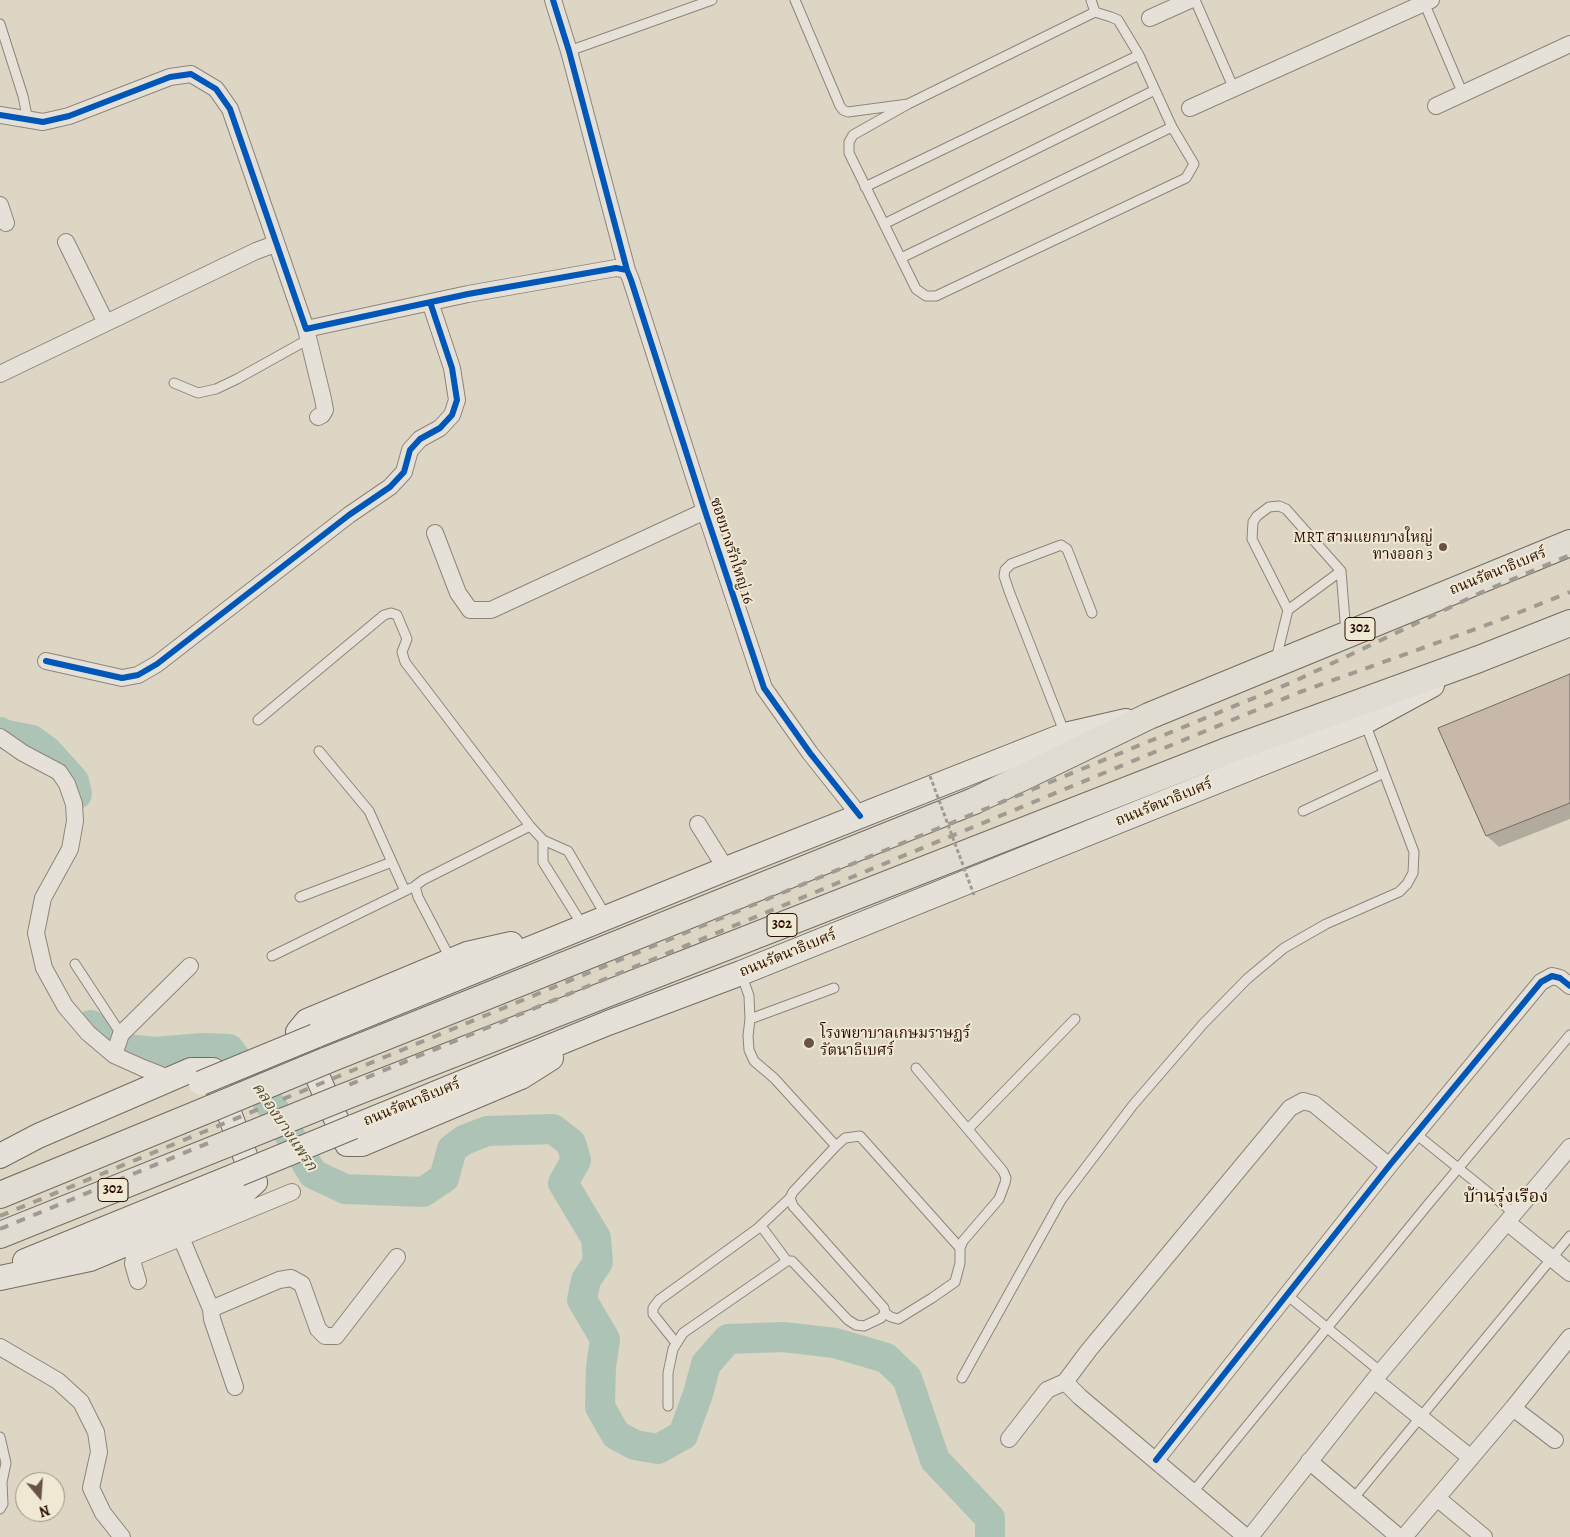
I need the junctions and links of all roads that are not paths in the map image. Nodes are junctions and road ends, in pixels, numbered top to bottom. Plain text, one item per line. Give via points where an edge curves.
1 (553, 0) edge
2 (712, 0) edge
3 (795, 0) edge
4 (1090, 0) edge
5 (1190, 0) edge
6 (1195, 0) edge
7 (1426, 1) edge
8 (1095, 12) junction
9 (1150, 18) dead end
10 (0, 24) edge
11 (1570, 44) edge
12 (568, 51) junction
13 (1139, 55) junction
14 (1234, 89) junction
15 (1156, 90) junction
16 (1464, 94) junction
17 (908, 104) junction
18 (1436, 106) dead end
19 (1190, 108) dead end
20 (0, 115) edge
21 (28, 121) junction
22 (1172, 127) junction
23 (865, 187) junction
24 (0, 205) edge
25 (6, 223) dead end
26 (884, 224) junction
27 (66, 242) dead end
28 (275, 244) junction
29 (901, 258) junction
30 (627, 270) junction
31 (430, 302) junction
32 (106, 323) junction
33 (306, 335) junction
34 (0, 374) edge
35 (174, 383) dead end
36 (318, 417) dead end
37 (705, 511) junction
38 (435, 533) dead end
39 (1570, 543) edge
40 (1341, 570) junction
41 (1288, 610) junction
42 (1092, 613) dead end
43 (1570, 622) edge
44 (1346, 634) junction
45 (1479, 659) junction
46 (46, 662) dead end
47 (1274, 664) junction
48 (1149, 716) junction
49 (258, 720) dead end
50 (1364, 722) junction
51 (1065, 735) junction
52 (0, 738) edge
53 (318, 751) dead end
54 (1384, 773) junction
55 (1303, 811) dead end
56 (860, 816) junction
57 (698, 824) dead end
58 (530, 826) junction
59 (543, 840) junction
60 (392, 862) junction
61 (726, 869) junction
62 (416, 886) junction
63 (405, 891) junction
64 (300, 897) dead end
65 (607, 917) junction
66 (577, 929) junction
67 (272, 956) dead end
68 (451, 960) junction
69 (76, 964) dead end
70 (190, 966) dead end
71 (741, 973) junction
72 (1570, 986) edge
73 (834, 988) dead end
74 (750, 1019) junction
75 (1076, 1019) dead end
76 (608, 1023) junction
77 (1570, 1035) edge
78 (117, 1044) junction
79 (916, 1068) dead end
80 (171, 1079) junction
81 (968, 1129) junction
82 (1416, 1134) junction
83 (836, 1146) junction
84 (1570, 1148) edge
85 (0, 1156) edge
86 (0, 1166) edge
87 (1389, 1166) junction
88 (1459, 1168) junction
89 (292, 1192) dead end
90 (0, 1195) edge
91 (790, 1198) junction
92 (1512, 1218) junction
93 (761, 1226) junction
94 (178, 1231) junction
95 (0, 1236) edge
96 (1570, 1236) edge
97 (960, 1248) junction
98 (397, 1258) dead end
99 (1552, 1258) junction
100 (787, 1261) junction
101 (0, 1272) edge
102 (1570, 1274) edge
103 (0, 1278) edge
104 (138, 1280) dead end
105 (1287, 1295) junction
106 (211, 1309) junction
107 (885, 1313) junction
108 (1328, 1328) junction
109 (1570, 1337) edge
110 (676, 1343) junction
111 (0, 1346) edge
112 (1377, 1376) junction
113 (962, 1378) dead end
114 (1065, 1382) junction
115 (235, 1387) dead end
116 (668, 1406) dead end
117 (1513, 1408) junction
118 (1420, 1417) junction
119 (0, 1437) edge
120 (1009, 1439) dead end
121 (1555, 1440) dead end
122 (1471, 1458) junction
123 (1156, 1460) junction
124 (1308, 1461) junction
125 (1193, 1492) junction
126 (1436, 1498) junction
127 (1353, 1499) junction
128 (0, 1509) edge
129 (122, 1537) edge
130 (1246, 1537) edge
131 (1250, 1537) edge
132 (1399, 1537) edge
133 (1404, 1537) edge
134 (1484, 1537) edge

1 - 12 street, ซอยบางรักใหญ่ 16
2 - 12 lane
3 - 17 lane via 843,110
4 - 8 lane
5 - 9 street
6 - 14 lane
7 - 14 street
7 - 16 lane
8 - 13 lane via 1118,20
8 - 17 lane
10 - 21 lane
11 - 16 street
12 - 30 street, ซอยบางรักใหญ่ 16
13 - 15 lane
13 - 23 lane
14 - 19 street
15 - 22 lane
15 - 26 lane
16 - 18 street
17 - 23 lane via 853,135 849,142 849,153
20 - 21 street
21 - 28 street via 43,122 69,116 170,77 191,74 216,89 230,109
22 - 29 lane
22 - 29 lane via 1194,164 1186,178 936,296 926,296 916,289
23 - 26 lane
24 - 25 street
26 - 29 lane
27 - 32 street
28 - 32 street
28 - 33 street
30 - 31 street via 616,268
30 - 37 street, ซอยบางรักใหญ่ 16
31 - 33 street
31 - 46 street via 452,368 457,400 452,415 440,428 420,439 410,450 404,472 390,487 138,676 122,678
32 - 34 street
33 - 35 lane via 237,380 216,389 198,394
33 - 36 street via 324,399 325,410
37 - 38 street via 491,610 470,610 458,593
37 - 56 street, ซอยบางรักใหญ่ 16 via 764,688
39 - 44 main road, ถนนรัตนาธิเบศร์ / 302
40 - 41 lane
40 - 41 lane via 1286,509 1269,507 1257,516 1253,522 1252,538
40 - 44 lane
41 - 47 lane
42 - 51 lane via 1067,549 1061,545 1011,564 1005,570 1009,591
43 - 45 main road, ถนนรัตนาธิเบศร์ / 302
44 - 47 main road, ถนนรัตนาธิเบศร์ / 302
45 - 50 main road, ถนนรัตนาธิเบศร์ / 302
45 - 95 main road, ถนนรัตนาธิเบศร์ / 302, bridge via 1224,752 341,1098
47 - 48 main road, ถนนรัตนาธิเบศร์ / 302
48 - 51 main road, ถนนรัตนาธิเบศร์ / 302
48 - 90 main road, ถนนรัตนาธิเบศร์ / 302, bridge via 974,801
49 - 58 lane via 384,616 398,615 407,639 402,652 404,662
50 - 54 lane
50 - 71 main road, ถนนรัตนาธิเบศร์ / 302
51 - 56 main road, ถนนรัตนาธิเบศร์ / 302
52 - 78 street via 59,772 67,784 74,804 75,821 70,849 43,898 36,933 44,968 65,1006 88,1032
53 - 60 lane via 369,811
54 - 55 lane
54 - 113 lane via 1414,852 1413,873 1407,884 1399,892 1326,924 1284,948 1246,979 1203,1024 1133,1105 1061,1200
56 - 61 main road, ถนนรัตนาธิเบศร์ / 302
57 - 61 street
58 - 59 lane
58 - 62 lane
59 - 65 lane via 568,851
59 - 66 lane via 543,862
60 - 63 lane
60 - 64 lane
61 - 65 main road, ถนนรัตนาธิเบศร์ / 302
62 - 63 lane
62 - 68 lane via 418,897
63 - 67 lane
65 - 66 main road, ถนนรัตนาธิเบศร์ / 302
66 - 68 main road
66 - 86 main road, ถนนรัตนาธิเบศร์ / 302, bridge
68 - 76 main road via 307,1021 298,1032 347,1144 362,1144 521,1077
69 - 78 lane
70 - 78 street
71 - 74 lane via 749,996
71 - 76 main road, ถนนรัตนาธิเบศร์ / 302
72 - 82 street via 1552,976 1542,982
73 - 74 lane
74 - 83 lane via 748,1050 754,1061 774,1078
75 - 81 lane
76 - 101 main road, ถนนรัตนาธิเบศร์ / 302, bridge
77 - 88 lane
78 - 80 street via 143,1068
79 - 81 lane
80 - 85 main road via 38,1136
80 - 94 main road via 191,1070 213,1070 254,1182 238,1197
81 - 97 lane via 1006,1178 999,1199 963,1240
82 - 87 street
82 - 88 lane
83 - 91 lane
83 - 97 lane via 845,1138 860,1136
84 - 92 street
87 - 105 street
87 - 114 street via 1314,1104 1303,1101 1290,1108
88 - 92 lane
88 - 108 lane
89 - 94 street
91 - 93 lane
91 - 107 lane via 807,1223 884,1308
92 - 99 street
92 - 112 street
93 - 100 lane
93 - 110 lane via 659,1300 653,1308 653,1314
94 - 103 main road via 90,1259
94 - 104 street via 134,1257
94 - 106 street
96 - 99 lane
97 - 107 lane via 955,1282 898,1319
98 - 106 street via 336,1336 325,1336 318,1329 302,1284 291,1278
99 - 102 street
99 - 118 lane
100 - 107 lane via 792,1261 856,1325 864,1326
100 - 110 lane via 683,1333
105 - 108 lane
105 - 123 street
106 - 115 street
108 - 112 lane
108 - 125 lane
109 - 117 street
110 - 116 lane via 668,1373
111 - 129 street via 58,1381 82,1402 96,1432 99,1452 91,1488 103,1514
112 - 118 street
112 - 124 street
114 - 120 street via 1047,1390
114 - 123 street
117 - 121 street
117 - 122 street
118 - 122 street
118 - 127 lane
119 - 128 lane via 6,1463
122 - 126 street
123 - 125 street
124 - 127 street
124 - 131 street
125 - 130 street
126 - 133 street
126 - 134 street
127 - 132 street

